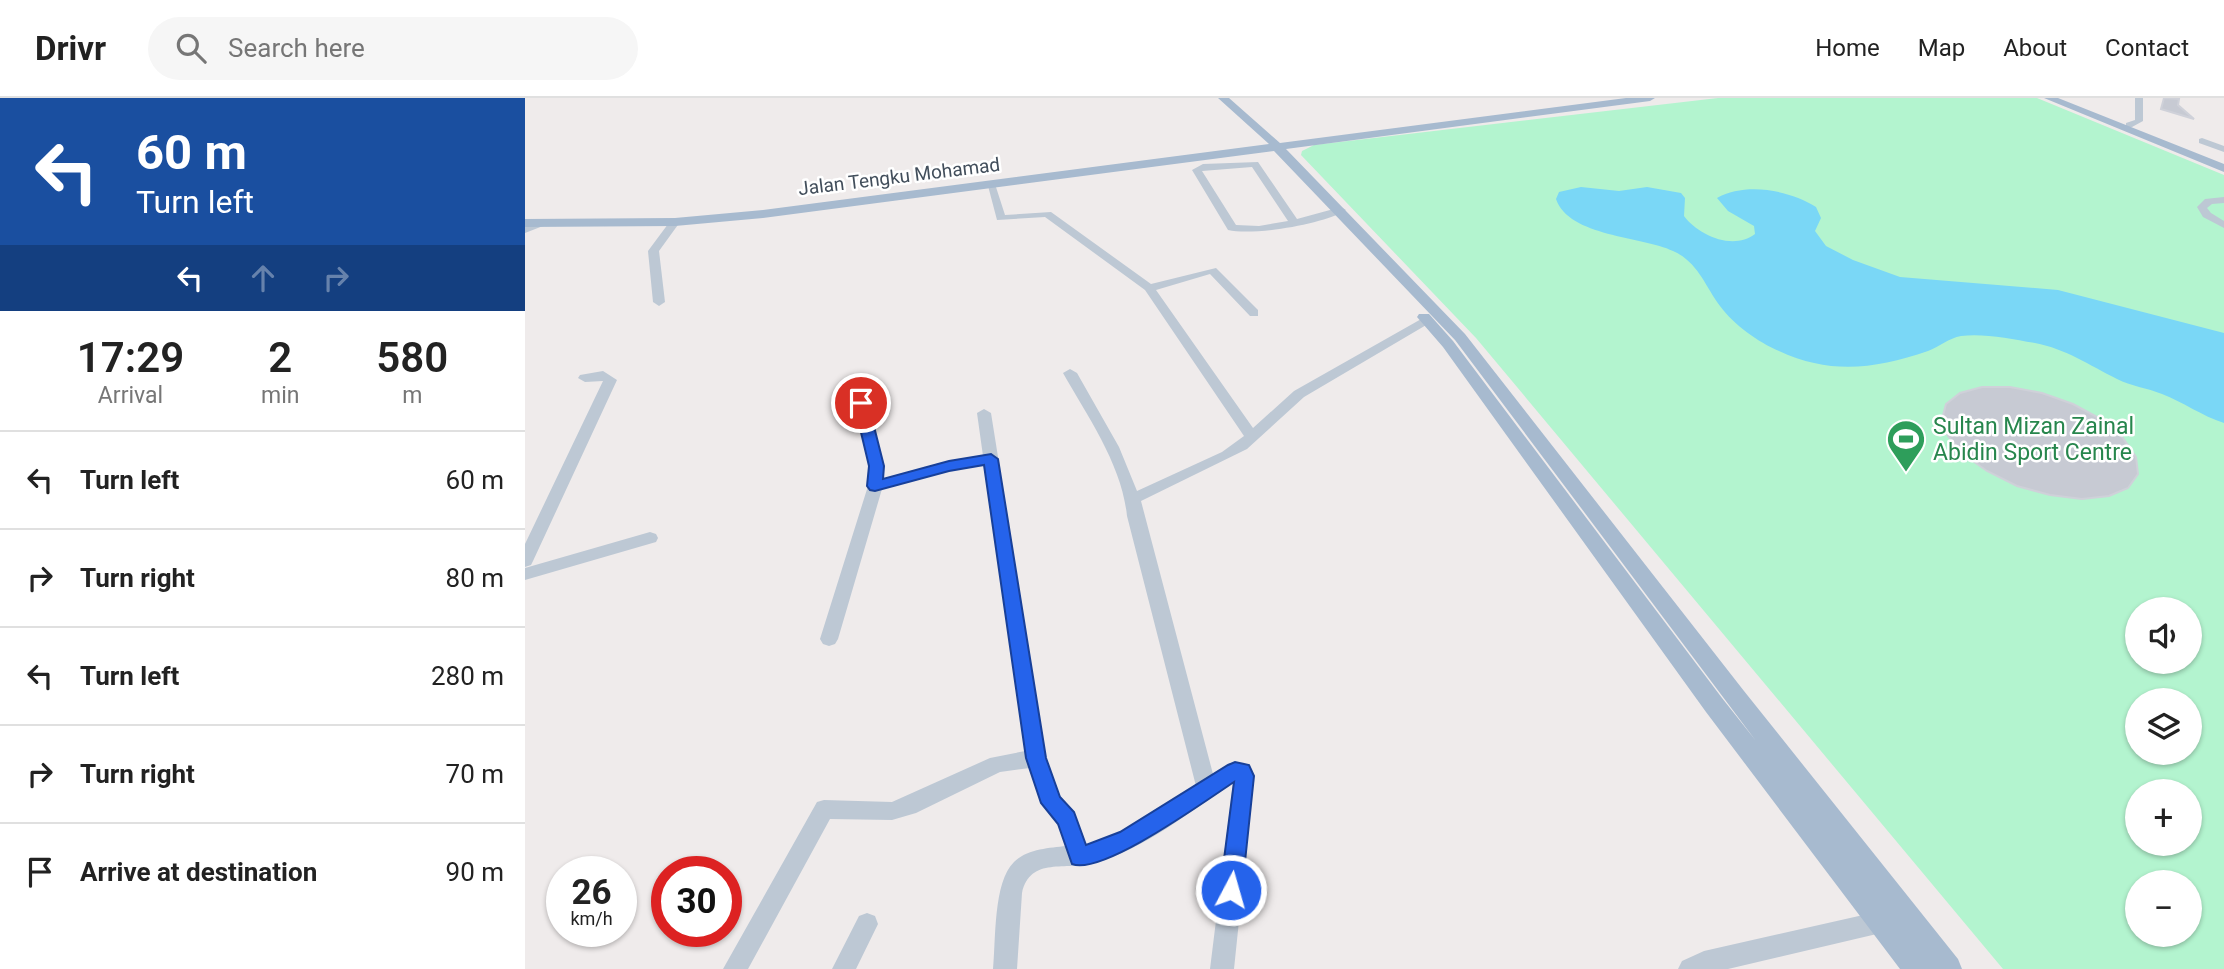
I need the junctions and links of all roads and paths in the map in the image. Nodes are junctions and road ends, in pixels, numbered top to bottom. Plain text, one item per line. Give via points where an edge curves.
1 (1216, 98) edge
2 (1223, 98) edge
3 (1619, 98) edge
4 (1650, 98) edge
5 (2049, 98) edge
6 (2059, 98) edge
7 (2139, 98) edge
8 (2129, 125) junction
9 (1256, 131) junction
10 (1306, 140) junction
11 (2202, 141) dead end
12 (1268, 145) junction
13 (2224, 149) edge
14 (1216, 150) junction
15 (1239, 151) junction
16 (1284, 160) junction
17 (2224, 165) edge
18 (990, 184) junction
19 (2224, 200) edge
20 (1335, 212) junction
21 (525, 218) edge
22 (675, 222) junction
23 (1294, 222) junction
24 (525, 223) edge
25 (539, 224) junction
26 (2224, 225) edge
27 (525, 230) edge
28 (1149, 288) junction
29 (659, 302) dead end
30 (1254, 313) dead end
31 (1427, 321) junction
32 (1070, 373) dead end
33 (585, 378) dead end
34 (861, 403) dead end
35 (984, 413) dead end
36 (1253, 437) junction
37 (991, 459) junction
38 (875, 486) junction
39 (1133, 499) junction
40 (650, 538) dead end
41 (525, 561) edge
42 (525, 574) edge
43 (829, 639) dead end
44 (1036, 758) junction
45 (1207, 789) junction
46 (1080, 857) junction
47 (1881, 922) junction
48 (867, 925) dead end
49 (735, 969) edge
50 (843, 969) edge
51 (1005, 969) edge
52 (1222, 969) edge
53 (1690, 969) edge
54 (1918, 969) edge
55 (1948, 969) edge

1 - 9 main road
2 - 9 main road
3 - 10 main road
4 - 10 main road
5 - 17 main road
6 - 8 main road
7 - 8 street via 2139,121
8 - 17 main road
9 - 10 main road
9 - 12 main road
9 - 14 main road via 1243,143
10 - 12 main road
10 - 16 main road via 1290,149
11 - 13 street
12 - 14 main road, Jalan Tengku Mohamad
12 - 15 main road, Jalan Tengku Mohamad
12 - 16 main road
14 - 21 main road, Jalan Tengku Mohamad via 723,213 637,219
15 - 16 main road
15 - 18 main road, Jalan Tengku Mohamad
16 - 20 main road
18 - 22 main road, Jalan Tengku Mohamad
18 - 28 street via 1002,218 1047,214
19 - 26 street via 2209,201 2202,207
20 - 23 street
20 - 31 main road
20 - 55 main road via 1460,337
22 - 25 main road, Jalan Tengku Mohamad
22 - 29 street via 653,251
23 - 23 street via 1255,164 1197,170 1232,228
24 - 25 main road, Jalan Tengku Mohamad
25 - 27 street
28 - 30 street via 1212,270
28 - 36 street
31 - 36 street via 1299,394
31 - 47 main road
32 - 39 street via 1112,447
33 - 41 street via 603,375 610,380
34 - 38 street via 877,466
35 - 37 street
36 - 39 street via 1227,455
37 - 38 street
37 - 44 street
38 - 43 street
39 - 45 street
40 - 42 street
44 - 46 street via 1052,803 1067,818
44 - 49 street via 996,764 892,811 824,809
45 - 46 street via 1127,839
45 - 52 street via 1235,771 1244,776
46 - 51 street via 1039,860 1025,864 1017,874
47 - 53 street
47 - 54 main road
48 - 50 street

